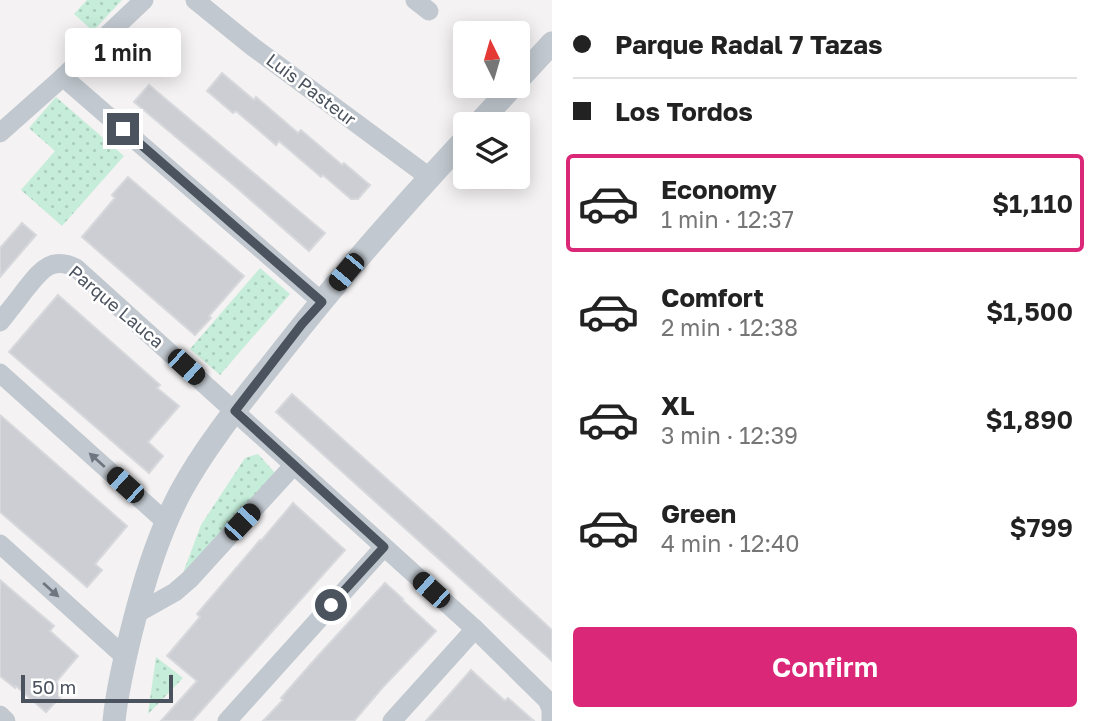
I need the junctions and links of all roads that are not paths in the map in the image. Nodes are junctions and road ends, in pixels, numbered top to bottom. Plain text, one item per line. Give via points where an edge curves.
1 (144, 0) edge
2 (195, 0) edge
3 (552, 43) edge
4 (530, 67) edge
5 (63, 77) junction
6 (502, 98) edge
7 (489, 112) edge
8 (0, 133) edge
9 (453, 152) edge
10 (429, 177) junction
11 (322, 302) junction
12 (0, 322) edge
13 (0, 373) edge
14 (235, 411) junction
15 (294, 466) junction
16 (166, 522) junction
17 (0, 544) edge
18 (384, 547) junction
19 (136, 614) junction
20 (475, 629) junction
21 (125, 657) junction
22 (0, 715) edge
23 (6, 721) edge
24 (114, 721) edge
25 (227, 721) edge
26 (392, 721) edge
27 (551, 721) edge

1 - 5 street
2 - 10 street, Luis Pasteur
3 - 4 street
5 - 8 street
5 - 11 street
6 - 7 street
9 - 10 street
10 - 11 street
11 - 14 street
12 - 14 street, Parque Lauca via 43,269 69,265
16 -> 13 street
14 - 15 street
14 - 16 street via 196,466
15 - 18 street
15 - 19 street via 190,579
16 - 19 street
17 -> 21 street
18 - 20 street
18 - 25 street
19 - 21 street
20 - 26 street
20 - 27 street via 547,700
21 - 24 street
22 - 23 street

